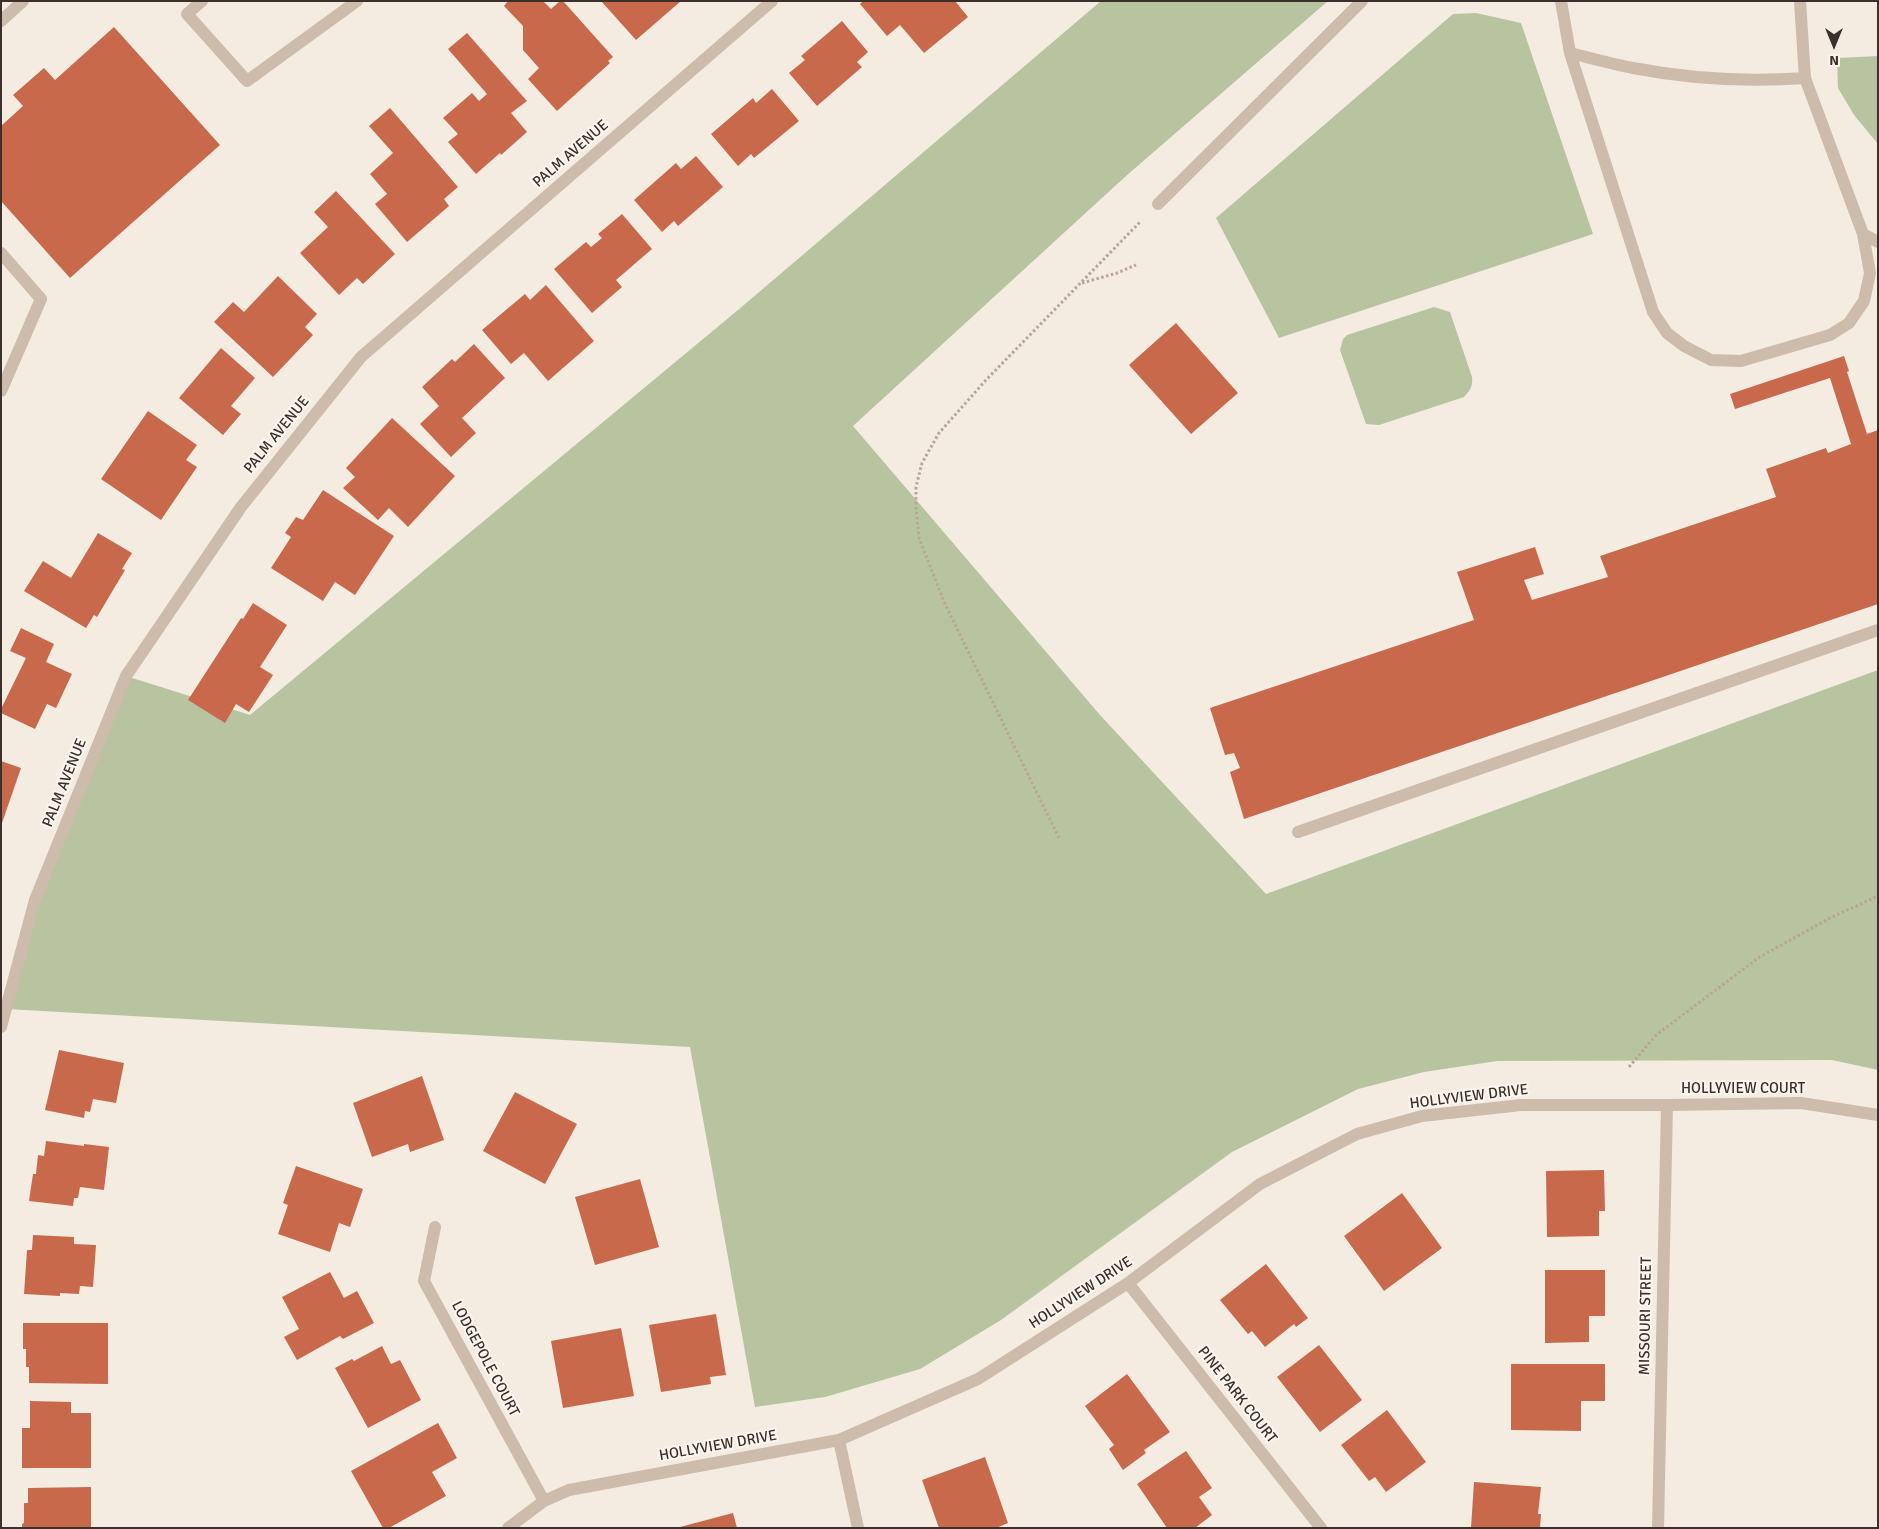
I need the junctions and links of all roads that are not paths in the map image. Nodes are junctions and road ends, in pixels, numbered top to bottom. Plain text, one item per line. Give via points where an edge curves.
1 (23, 1) edge
2 (202, 1) edge
3 (357, 1) edge
4 (772, 1) edge
5 (1362, 1) edge
6 (1561, 1) edge
7 (1800, 1) edge
8 (1, 20) edge
9 (1570, 53) junction
10 (1805, 78) junction
11 (1158, 204) road end
12 (1864, 234) junction
13 (1878, 242) edge
14 (1, 253) edge
15 (1, 391) edge
16 (1878, 630) edge
17 (1298, 832) dead end
18 (1, 1027) edge
19 (1667, 1105) junction
20 (1878, 1115) edge
21 (435, 1227) dead end
22 (1128, 1283) junction
23 (838, 1440) junction
24 (544, 1501) junction
25 (508, 1528) edge
26 (858, 1528) edge
27 (1322, 1528) edge
28 (1658, 1528) edge

1 - 8 street
2 - 3 street via 187,14 247,81
4 - 18 street, PALM AVENUE via 361,357 241,507 126,676 35,900
5 - 11 street
6 - 9 street
7 - 10 street
9 - 10 street via 1633,68 1696,76 1772,80
9 - 12 street via 1653,312 1667,333 1684,346 1711,360 1741,361 1830,336 1849,323 1864,301 1870,272
10 - 12 street
12 - 13 street
14 - 15 street via 40,299
16 - 17 street
19 - 20 street, HOLLYVIEW COURT via 1801,1103
19 - 22 street, HOLLYVIEW DRIVE via 1521,1104 1422,1116 1357,1134 1260,1184
19 - 28 street, MISSOURI STREET
21 - 24 street, LODGEPOLE COURT via 424,1281
22 - 23 street, HOLLYVIEW DRIVE via 978,1379
22 - 27 street, PINE PARK COURT
23 - 24 street, HOLLYVIEW DRIVE via 569,1490
23 - 26 street
24 - 25 street, HOLLYVIEW DRIVE

